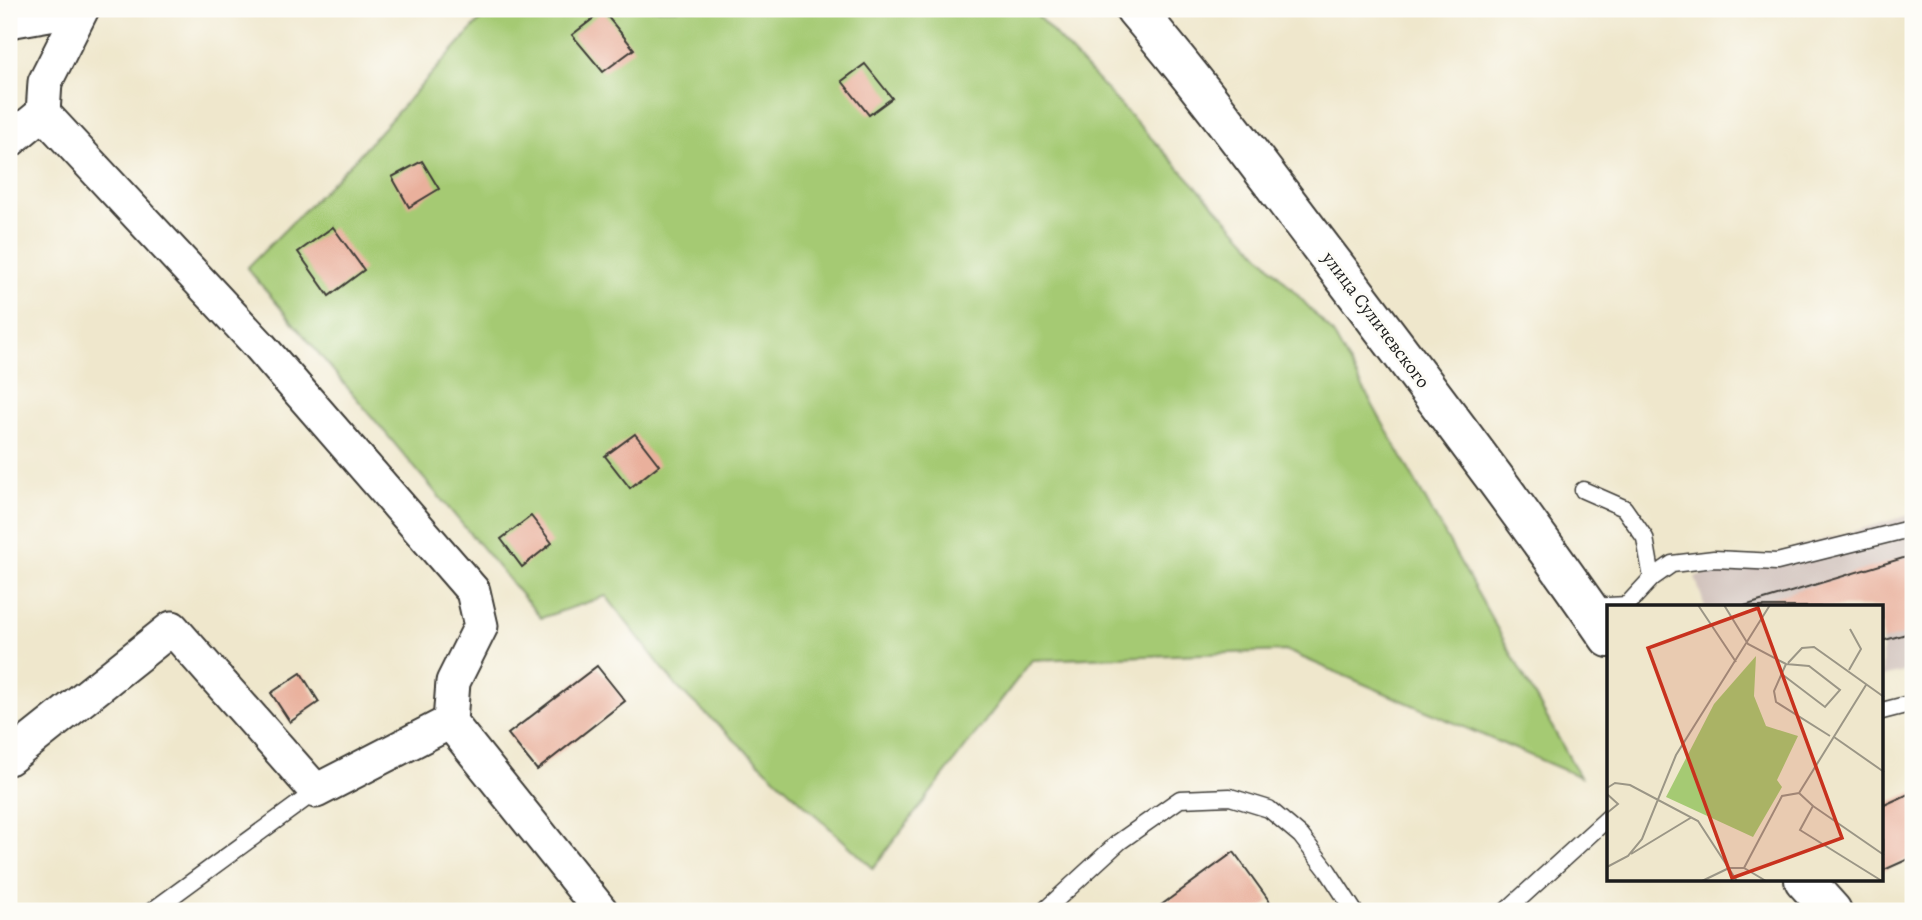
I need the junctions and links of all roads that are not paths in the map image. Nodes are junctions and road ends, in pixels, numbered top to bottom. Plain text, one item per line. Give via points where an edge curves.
1 (80, 9) edge
2 (1135, 9) edge
3 (9, 21) edge
4 (43, 113) junction
5 (9, 141) edge
6 (1583, 490) dead end
7 (1913, 528) edge
8 (1652, 578) junction
9 (1627, 605) edge
10 (1607, 606) edge
11 (1587, 607) junction
12 (1607, 635) edge
13 (1913, 703) edge
14 (1884, 710) edge
15 (450, 722) junction
16 (9, 758) edge
17 (316, 791) junction
18 (1607, 819) edge
19 (1805, 881) edge
20 (152, 911) edge
21 (601, 911) edge
22 (1044, 911) edge
23 (1354, 911) edge
24 (1506, 911) edge
25 (1832, 911) edge

1 - 3 street
1 - 4 street via 45,82
2 - 11 street, улица Суличевского via 1434,397
4 - 5 street
4 - 15 street via 259,345 473,592 481,626 453,682
6 - 8 lane via 1623,508 1645,538
7 - 8 lane via 1777,562 1714,559 1672,564
8 - 9 lane
10 - 11 lane
11 - 12 street, улица Суличевского
13 - 14 lane
15 - 17 street
15 - 21 street
16 - 17 street via 172,628
17 - 20 lane
18 - 24 lane
19 - 25 street
22 - 23 lane via 1119,842 1180,799 1230,797 1269,809 1301,836

